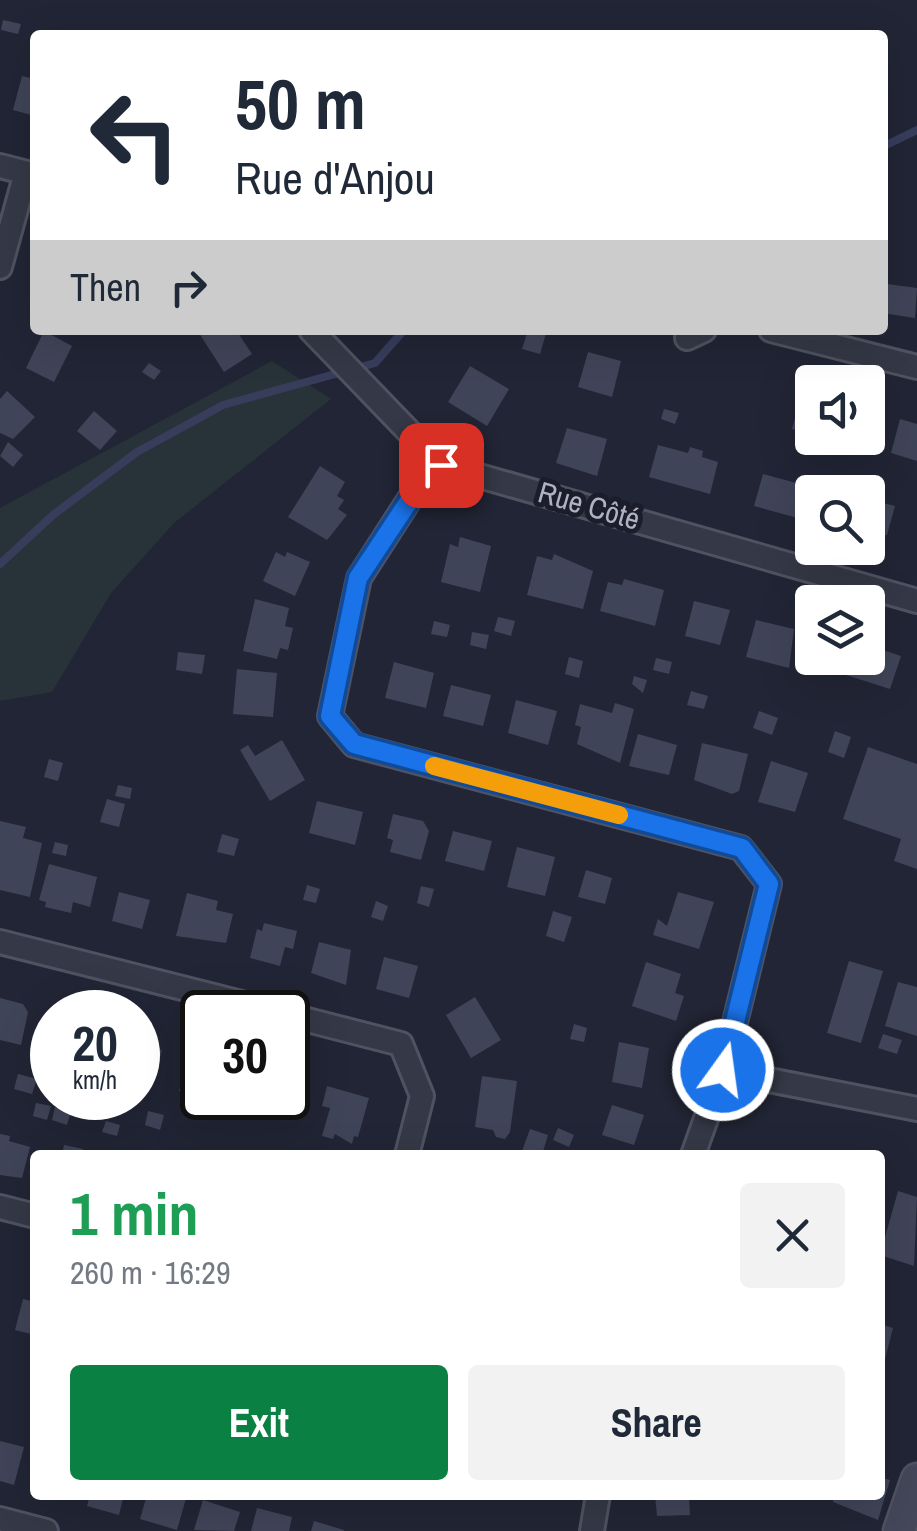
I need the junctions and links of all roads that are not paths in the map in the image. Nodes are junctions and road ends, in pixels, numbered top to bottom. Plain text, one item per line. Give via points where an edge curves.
1 (0, 166) edge
2 (30, 174) edge
3 (30, 177) edge
4 (0, 267) edge
5 (317, 335) edge
6 (791, 335) edge
7 (917, 367) edge
8 (441, 465) junction
9 (917, 601) edge
10 (0, 942) edge
11 (190, 990) edge
12 (310, 1021) edge
13 (723, 1070) junction
14 (917, 1109) edge
15 (408, 1150) edge
16 (694, 1150) edge
17 (0, 1207) edge
18 (30, 1215) edge
19 (917, 1479) edge
20 (597, 1500) edge
21 (0, 1519) edge
22 (46, 1531) edge
23 (592, 1531) edge
24 (900, 1531) edge

1 - 2 street
3 - 4 street
5 - 8 street
6 - 7 street
8 - 9 street, Rue Côté
8 - 13 street via 358,578 330,716 354,744 742,848 769,884
10 - 11 street
12 - 15 street via 401,1044 422,1096
13 - 14 street
13 - 16 street
17 - 18 street
19 - 24 main road
20 - 23 street
21 - 22 street

